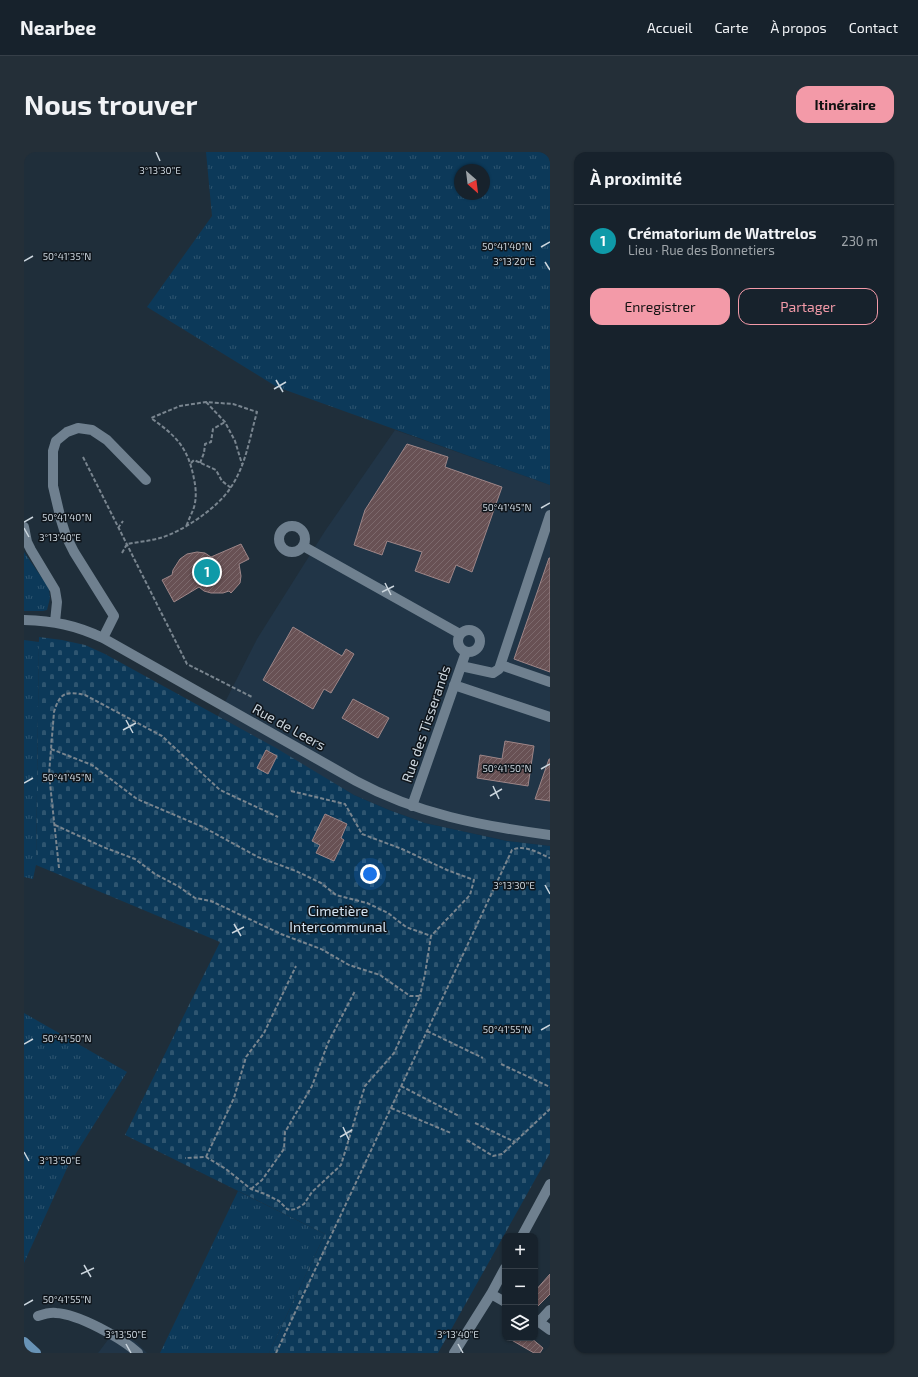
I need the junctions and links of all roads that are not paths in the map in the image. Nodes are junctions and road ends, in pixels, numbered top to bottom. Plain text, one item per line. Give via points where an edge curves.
1 (146, 480) dead end
2 (550, 516) edge
3 (24, 527) edge
4 (304, 546) dead end
5 (24, 620) edge
6 (55, 622) junction
7 (460, 634) junction
8 (103, 638) junction
9 (466, 652) junction
10 (501, 665) junction
11 (461, 666) junction
12 (550, 682) edge
13 (454, 685) junction
14 (550, 717) edge
15 (412, 806) junction
16 (550, 835) edge
17 (550, 1186) edge
18 (524, 1233) edge
19 (504, 1269) edge
20 (491, 1294) junction
21 (502, 1300) edge
22 (550, 1310) edge
23 (38, 1316) dead end
24 (538, 1319) edge
25 (538, 1321) edge
26 (550, 1330) edge
27 (24, 1342) edge
28 (36, 1353) edge
29 (138, 1353) edge
30 (454, 1353) edge
31 (463, 1353) edge

1 - 8 street via 107,440 92,430 78,428 67,432 56,442 53,450 53,486 66,536 114,616
2 - 10 street
3 - 6 street via 29,546 54,590 57,602
4 - 7 street
5 - 6 street, Rue de Leers
6 - 8 street, Rue de Leers
7 - 9 street, Rue des Tisserands via 458,645
7 - 9 street, Rue des Tisserands via 470,630 477,633 481,639 476,650
8 - 15 street, Rue de Leers via 356,781
9 - 11 street, Rue des Tisserands
10 - 11 street via 493,673
10 - 12 street
11 - 13 street, Rue des Tisserands
13 - 14 street
13 - 15 street, Rue des Tisserands
15 - 16 street, Rue de Leers via 474,823
17 - 18 street
19 - 20 street
20 - 21 street
20 - 30 street
20 - 31 street
22 - 24 street
23 - 29 street via 55,1312 73,1316 114,1336
25 - 26 street
27 - 28 main road

